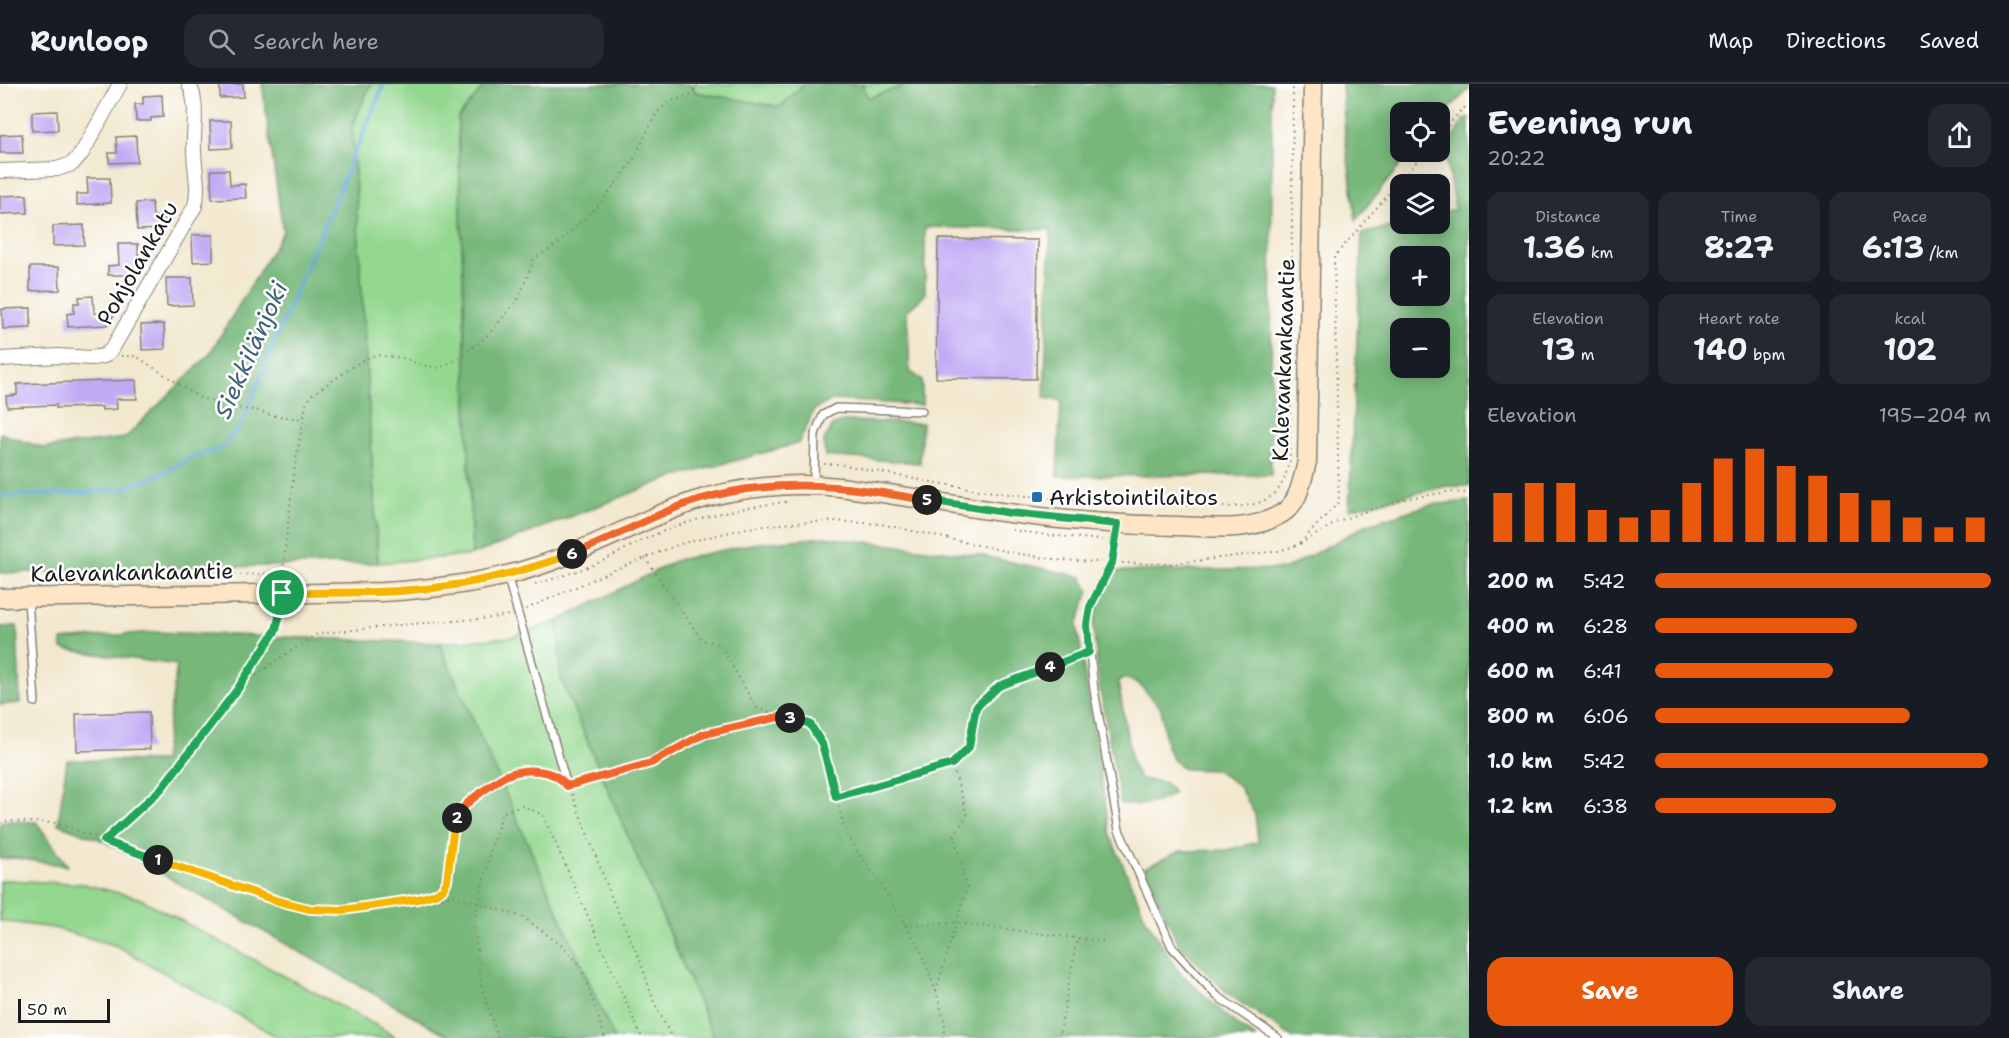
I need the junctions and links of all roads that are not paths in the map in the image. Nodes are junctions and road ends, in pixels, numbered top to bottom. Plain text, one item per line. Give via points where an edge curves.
1 (120, 84) edge
2 (189, 84) edge
3 (1313, 84) edge
4 (0, 171) edge
5 (0, 359) edge
6 (922, 411) dead end
7 (814, 486) junction
8 (1118, 532) junction
9 (509, 582) junction
10 (28, 597) junction
11 (0, 598) edge
12 (35, 702) dead end
13 (567, 786) road end
14 (1278, 1038) edge

1 - 4 street via 72,164 57,169
2 - 5 street, Pohjolankatu via 195,119 195,206 112,349 104,356 92,358
3 - 8 street, Kalevankankaantie via 1307,462 1298,495 1284,513 1259,524
6 - 7 lane via 836,408 823,415 815,434
7 - 8 street, Kalevankankaantie
7 - 9 street, Kalevankankaantie via 787,485 694,501
8 - 14 lane via 1112,563 1090,607 1087,624 1119,830 1172,947 1217,996
9 - 10 street, Kalevankankaantie via 411,590
9 - 13 lane
10 - 11 street, Kalevankankaantie
10 - 12 lane

